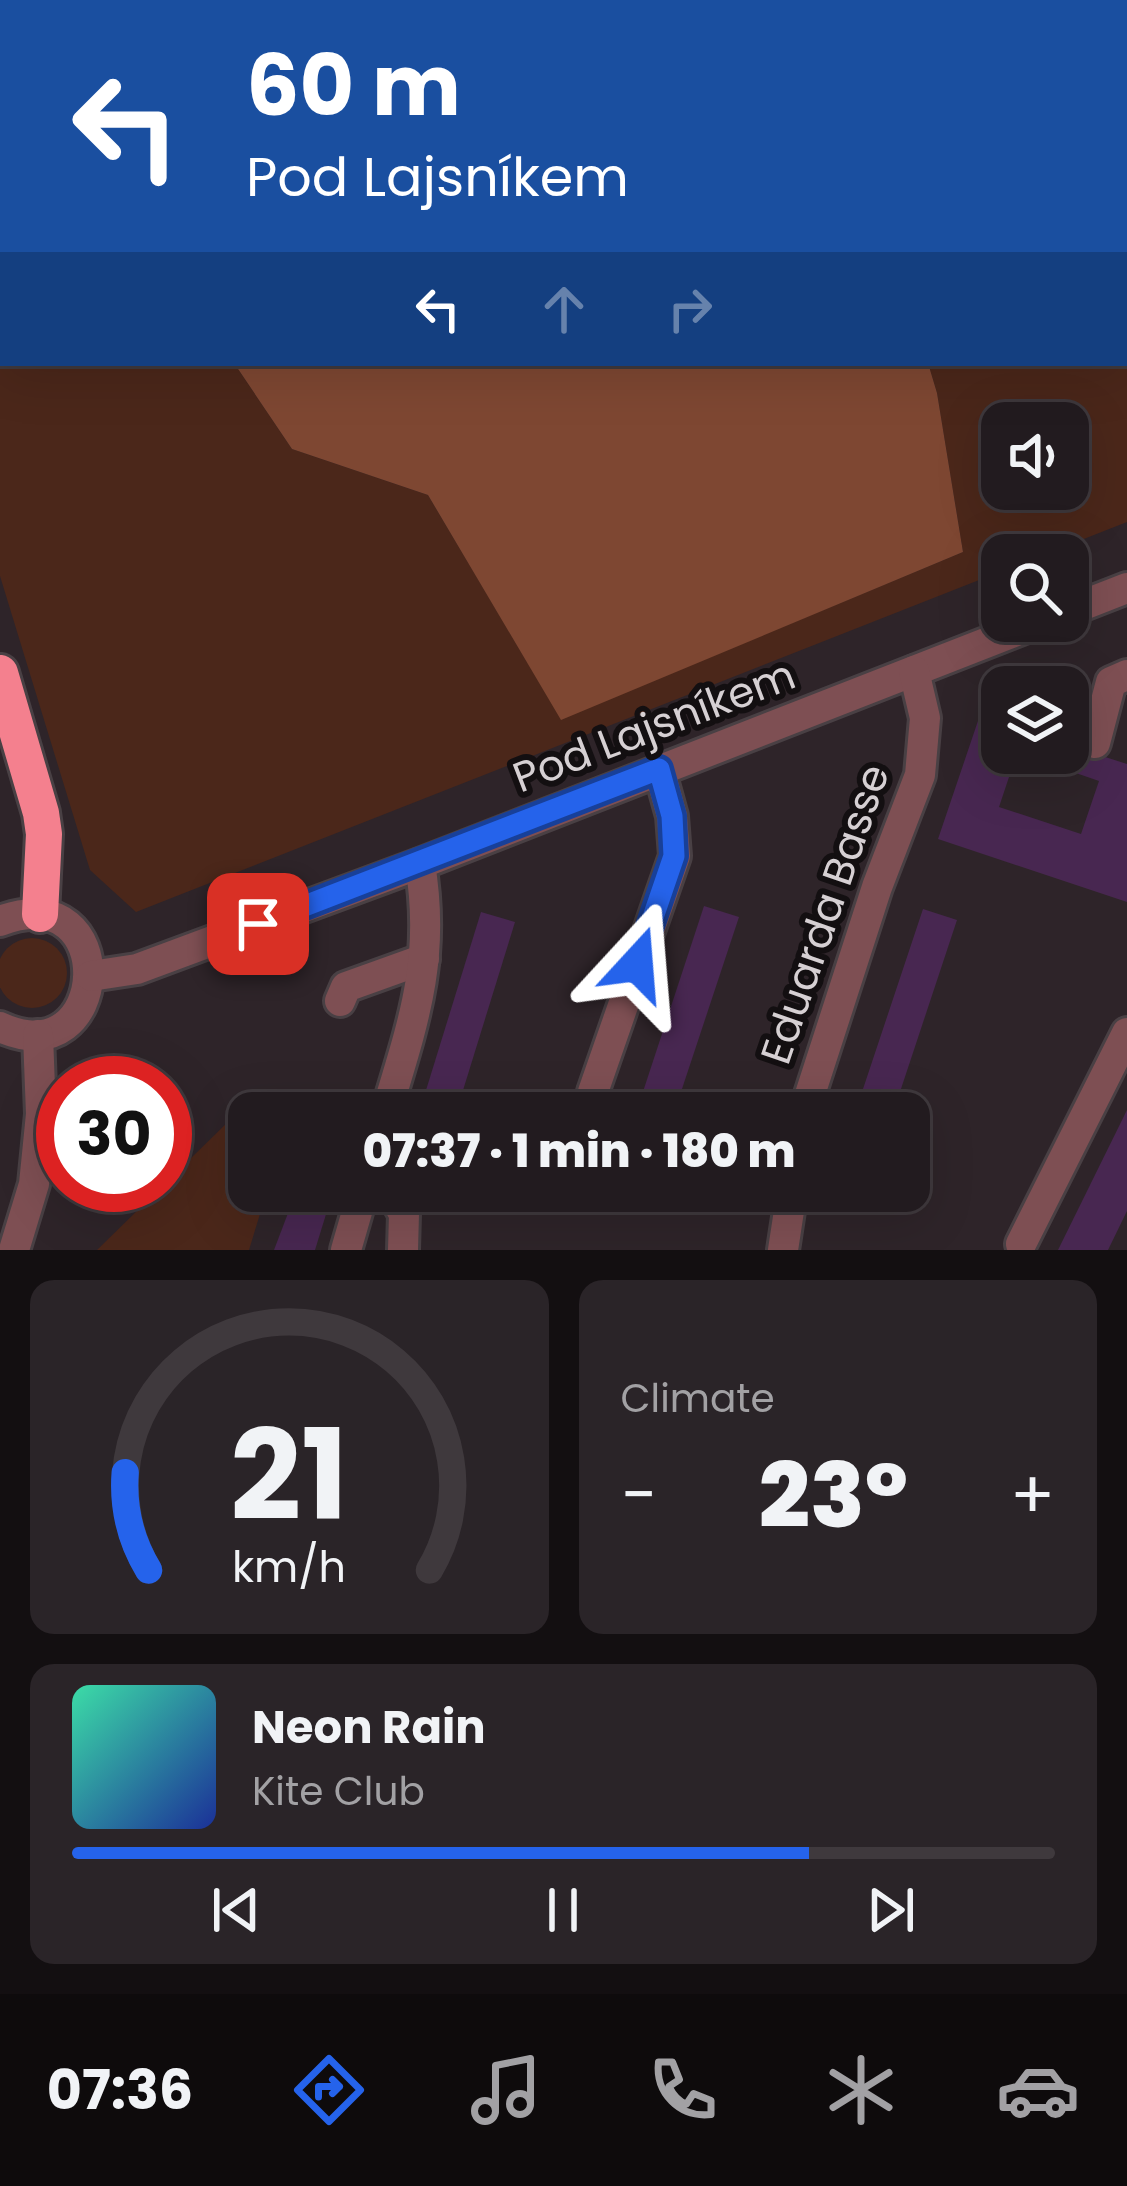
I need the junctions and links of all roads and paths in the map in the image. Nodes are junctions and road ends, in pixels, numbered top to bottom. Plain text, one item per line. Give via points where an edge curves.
1 (1127, 588) edge
2 (1089, 603) edge
3 (987, 642) edge
4 (914, 670) junction
5 (0, 673) edge
6 (1127, 675) edge
7 (1095, 742) dead end
8 (659, 769) junction
9 (420, 864) junction
10 (40, 914) junction
11 (0, 921) edge
12 (424, 959) junction
13 (91, 976) junction
14 (340, 1001) dead end
15 (0, 1027) edge
16 (38, 1034) junction
17 (1127, 1034) edge
18 (392, 1092) edge
19 (592, 1092) dead end
20 (811, 1092) edge
21 (357, 1212) edge
22 (403, 1212) edge
23 (789, 1212) edge
24 (1022, 1244) dead end
25 (14, 1250) edge
26 (346, 1250) edge
27 (403, 1250) edge
28 (783, 1250) edge

1 - 2 street
3 - 4 street, Pod Lajsníkem
4 - 8 street, Pod Lajsníkem
4 - 20 street, Eduarda Basse via 925,718 920,775
5 - 10 highway via 41,813
6 - 7 street via 1111,682
8 - 9 street, Pod Lajsníkem
8 - 19 street via 674,856
9 - 12 street
9 - 13 street, Pod Lajsníkem via 137,969
10 - 11 street
10 - 13 street via 82,942
12 - 14 street via 346,987
12 - 18 street
13 - 16 street via 69,1021
15 - 16 street
16 - 25 street via 34,1184
17 - 24 street
21 - 26 street
22 - 27 street
23 - 28 street

